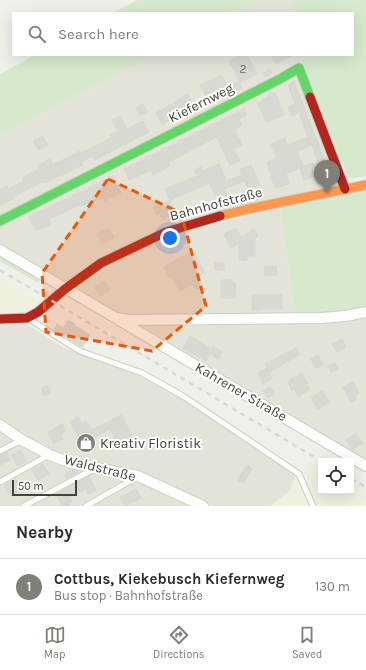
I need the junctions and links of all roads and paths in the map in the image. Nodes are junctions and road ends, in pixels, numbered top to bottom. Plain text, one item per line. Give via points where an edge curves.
1 (366, 185) edge
2 (345, 189) junction
3 (0, 221) edge
4 (0, 250) edge
5 (65, 289) junction
6 (366, 312) edge
7 (27, 318) junction
8 (116, 318) junction
9 (0, 319) edge
10 (0, 425) edge
11 (22, 440) junction
12 (0, 451) edge
13 (50, 455) junction
14 (366, 466) edge
15 (95, 468) junction
16 (138, 476) junction
17 (0, 482) edge
18 (24, 506) edge
19 (86, 506) edge
20 (203, 506) edge
21 (313, 506) edge

1 - 2 street, Bahnhofstraße
2 - 3 street, Kiefernweg via 299,68
2 - 5 street, Bahnhofstraße via 248,209 166,232 101,263
4 - 5 street, Kahrener Straße
5 - 7 street, Bahnhofstraße
5 - 8 street, Kahrener Straße
6 - 8 street, Kahrener Straße via 321,318
7 - 9 street
7 - 21 lane via 80,351 142,373 183,396 299,474
8 - 14 street, Kahrener Straße
10 - 11 street, Waldstraße
11 - 12 lane
11 - 13 street, Waldstraße
13 - 15 street, Waldstraße
13 - 17 lane
15 - 16 street, Waldstraße
15 - 18 lane
16 - 19 lane
16 - 20 street, Waldstraße

